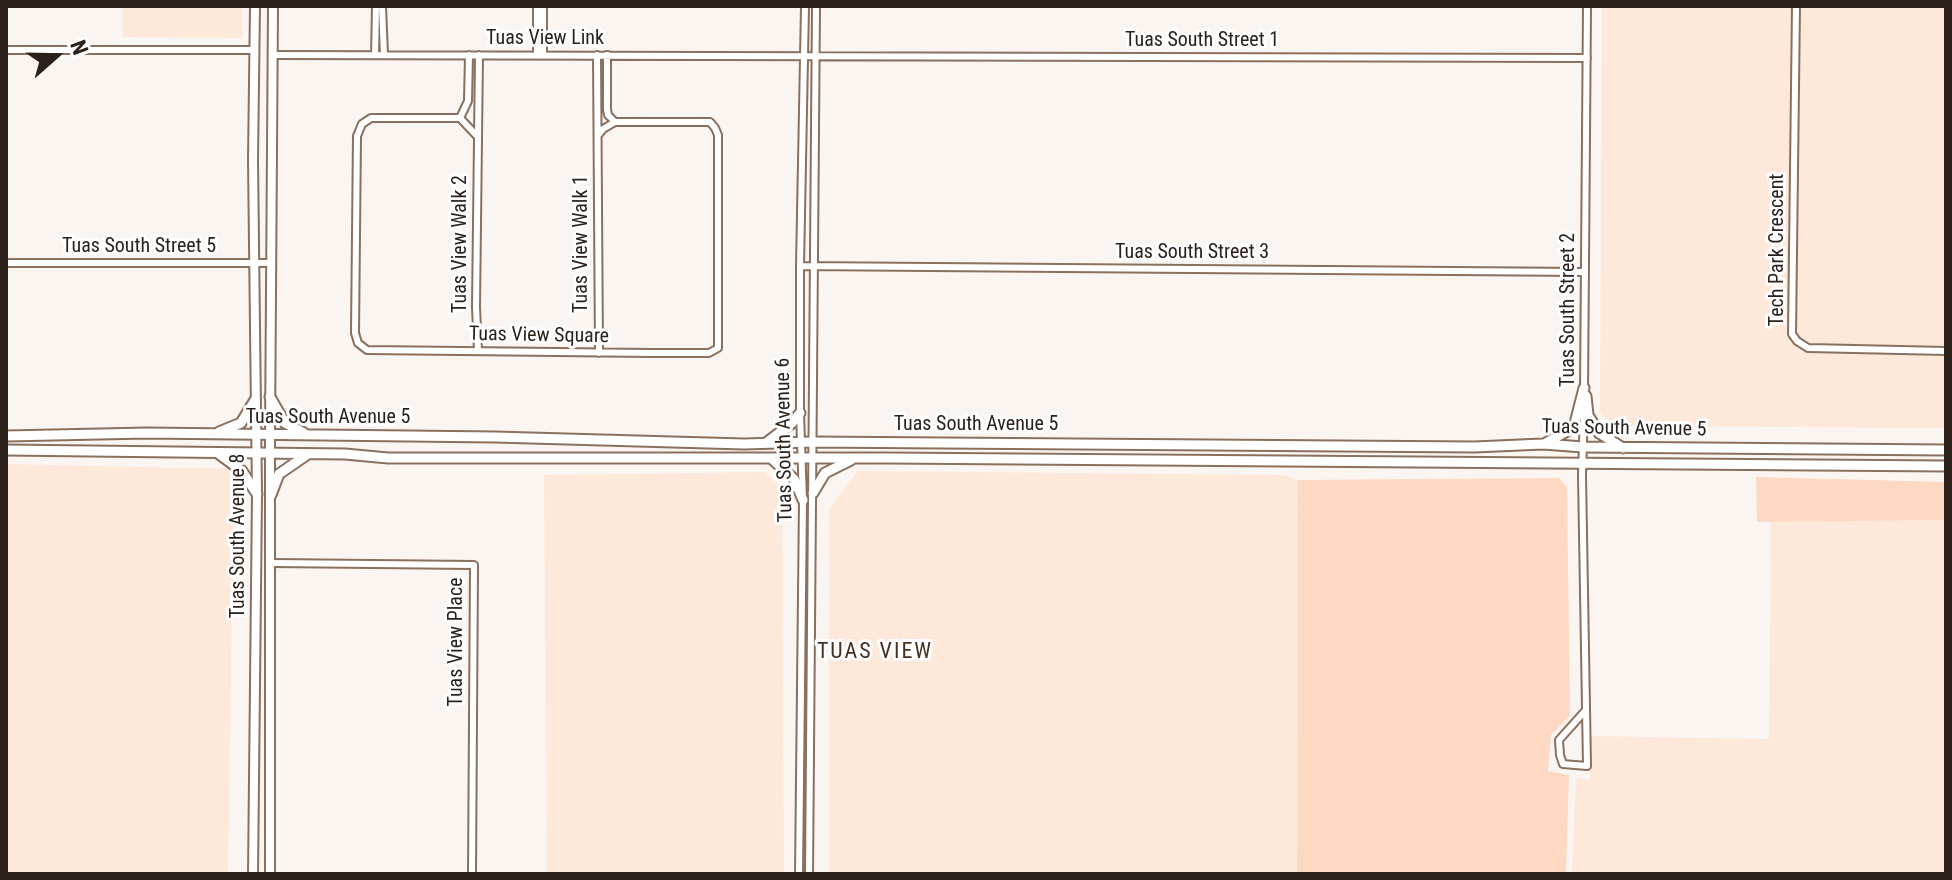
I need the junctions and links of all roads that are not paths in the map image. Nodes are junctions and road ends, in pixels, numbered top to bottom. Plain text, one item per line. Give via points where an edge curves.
1 (255, 6) edge
2 (273, 6) edge
3 (376, 6) edge
4 (382, 6) edge
5 (540, 6) edge
6 (805, 6) edge
7 (816, 6) edge
8 (1587, 6) edge
9 (1796, 6) edge
10 (6, 50) edge
11 (254, 50) junction
12 (816, 54) junction
13 (273, 55) junction
14 (375, 55) junction
15 (384, 55) junction
16 (469, 55) junction
17 (479, 55) junction
18 (540, 55) junction
19 (597, 55) junction
20 (607, 55) junction
21 (804, 55) junction
22 (1587, 58) junction
23 (460, 118) junction
24 (615, 122) junction
25 (598, 135) junction
26 (478, 136) junction
27 (6, 263) edge
28 (254, 263) junction
29 (271, 263) junction
30 (800, 266) junction
31 (813, 266) junction
32 (1585, 272) junction
33 (478, 351) junction
34 (1946, 351) edge
35 (599, 353) junction
36 (1584, 388) junction
37 (270, 397) junction
38 (255, 400) junction
39 (800, 413) junction
40 (207, 434) junction
41 (256, 435) junction
42 (270, 435) junction
43 (6, 436) edge
44 (309, 436) junction
45 (807, 442) junction
46 (766, 443) junction
47 (1543, 444) junction
48 (1583, 447) junction
49 (1623, 448) junction
50 (6, 450) edge
51 (1946, 450) edge
52 (216, 452) junction
53 (256, 453) junction
54 (270, 453) junction
55 (308, 454) junction
56 (808, 459) junction
57 (854, 459) junction
58 (773, 460) junction
59 (1582, 464) junction
60 (1946, 466) edge
61 (813, 493) junction
62 (257, 494) junction
63 (271, 495) junction
64 (803, 500) junction
65 (271, 563) junction
66 (1585, 711) junction
67 (253, 874) edge
68 (270, 874) edge
69 (472, 874) edge
70 (799, 874) edge
71 (809, 874) edge

1 - 11 street, Tuas South Avenue 8
2 - 13 street, Tuas South Avenue 8
3 - 14 street
4 - 15 street
5 - 18 street
6 - 21 street, Tuas South Avenue 6
7 - 12 street, Tuas South Avenue 6
8 - 22 street, Tuas South Street 2
9 - 34 street, Tech Park Crescent via 1792,334 1808,348
10 - 11 street
11 - 28 street, Tuas South Avenue 8
12 - 21 street, Tuas View Link
12 - 22 street, Tuas South Street 1
12 - 31 street, Tuas South Avenue 6
13 - 14 street, Tuas View Link
13 - 29 street, Tuas South Avenue 8
14 - 15 street, Tuas View Link
15 - 16 street, Tuas View Link
16 - 17 street, Tuas View Link
16 - 23 street via 468,101
17 - 18 street, Tuas View Link
17 - 26 street, Tuas View Walk 2
18 - 19 street, Tuas View Link
19 - 20 street, Tuas View Link
19 - 25 street, Tuas View Walk 1
20 - 21 street, Tuas View Link
20 - 24 street via 607,109
21 - 30 street, Tuas South Avenue 6
22 - 32 street, Tuas South Street 2
23 - 26 street
23 - 33 street, Tuas View Square via 371,118 362,124 357,136 355,333 367,350
24 - 25 street
24 - 35 street, Tuas View Square via 710,122 715,128 720,340 709,353
25 - 35 street, Tuas View Walk 1
26 - 33 street, Tuas View Walk 2
27 - 28 street, Tuas South Street 5
28 - 29 street, Tuas South Street 5
28 - 38 street, Tuas South Avenue 8
29 - 37 street, Tuas South Avenue 8
30 - 31 street, Tuas South Street 3
30 - 39 street, Tuas South Avenue 6
31 - 32 street, Tuas South Street 3
31 - 45 street, Tuas South Avenue 6
32 - 36 street, Tuas South Street 2
33 - 35 street, Tuas View Square
36 - 47 main road via 1574,427
36 - 48 street, Tuas South Street 2
36 - 49 main road via 1588,415 1599,433
37 - 42 street, Tuas South Avenue 8
37 - 44 main road via 285,423
38 - 40 main road via 241,423
38 - 41 street, Tuas South Avenue 8
39 - 45 street, Tuas South Avenue 6
39 - 46 main road
40 - 41 main road, Tuas South Avenue 5
40 - 43 main road, Tuas South Avenue 5
41 - 42 main road, Tuas South Avenue 5
41 - 53 street, Tuas South Avenue 8
42 - 44 main road, Tuas South Avenue 5
42 - 54 street, Tuas South Avenue 8
44 - 46 main road, Tuas South Avenue 5
45 - 46 main road, Tuas South Avenue 5
45 - 47 main road, Tuas South Avenue 5
45 - 56 street, Tuas South Avenue 6
47 - 48 main road, Tuas South Avenue 5
48 - 49 main road, Tuas South Avenue 5
48 - 59 street, Tuas South Street 2
49 - 51 main road, Tuas South Avenue 5
50 - 52 main road, Tuas South Avenue 5
52 - 53 main road, Tuas South Avenue 5
52 - 62 main road via 242,471
53 - 54 main road, Tuas South Avenue 5
53 - 62 street, Tuas South Avenue 8
54 - 55 main road, Tuas South Avenue 5
54 - 63 street, Tuas South Avenue 8
55 - 58 main road, Tuas South Avenue 5
55 - 63 main road via 279,474
56 - 57 main road, Tuas South Avenue 5
56 - 58 main road, Tuas South Avenue 5
56 - 61 street, Tuas South Avenue 6
56 - 64 street, Tuas South Avenue 6
57 - 59 main road, Tuas South Avenue 5
57 - 61 main road via 825,473
58 - 64 main road via 794,479
59 - 60 main road, Tuas South Avenue 5
59 - 66 street, Tuas South Street 2
61 - 71 street, Tuas South Avenue 6
62 - 67 street, Tuas South Avenue 8
63 - 65 street, Tuas South Avenue 8
64 - 70 street, Tuas South Avenue 6
65 - 68 street, Tuas South Avenue 8
65 - 69 street, Tuas View Place via 474,565
66 - 66 street, Tuas South Street 2 via 1587,766 1563,764 1559,740

